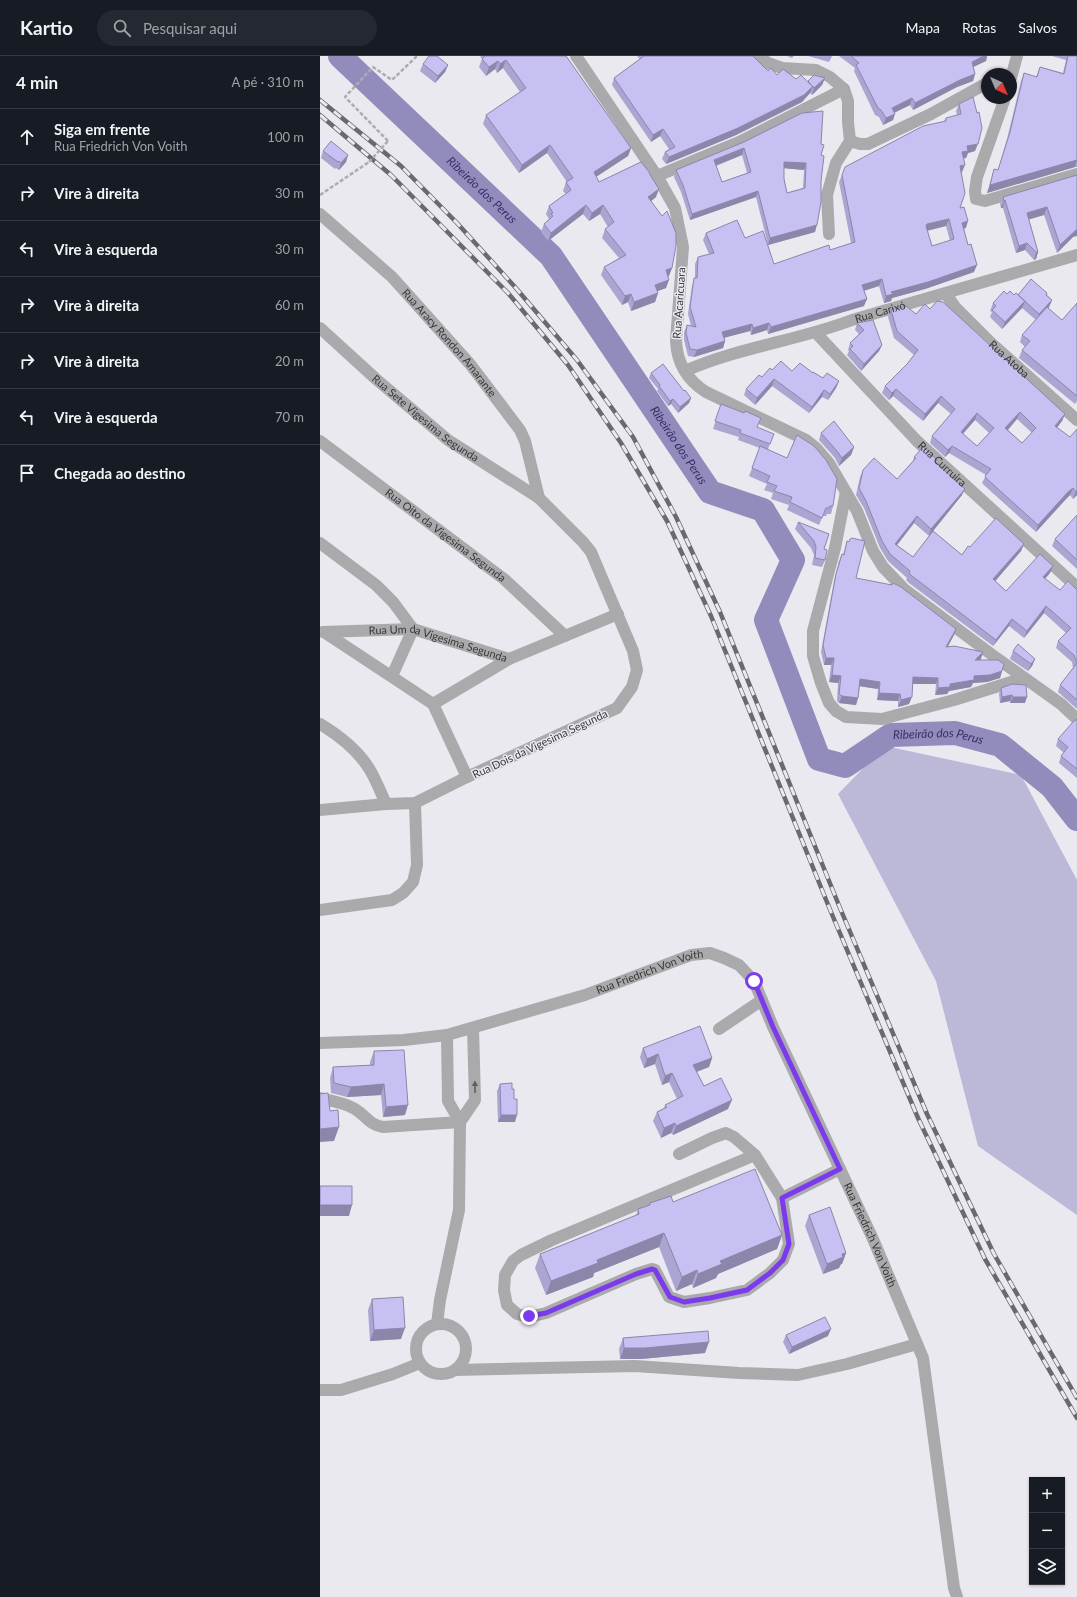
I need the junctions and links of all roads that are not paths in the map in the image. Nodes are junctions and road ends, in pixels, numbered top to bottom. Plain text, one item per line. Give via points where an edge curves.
1 (576, 56) edge
2 (759, 56) edge
3 (1017, 56) edge
4 (1012, 68) edge
5 (981, 86) edge
6 (844, 89) junction
7 (1003, 104) edge
8 (850, 141) junction
9 (1077, 174) edge
10 (657, 176) junction
11 (320, 214) edge
12 (828, 234) dead end
13 (1077, 255) edge
14 (946, 294) junction
15 (320, 328) edge
16 (816, 333) junction
17 (685, 372) junction
18 (1077, 420) edge
19 (320, 441) edge
20 (846, 492) junction
21 (539, 498) junction
22 (320, 543) edge
23 (1077, 587) edge
24 (618, 614) junction
25 (413, 629) junction
26 (322, 632) edge
27 (565, 636) junction
28 (509, 659) junction
29 (392, 676) junction
30 (1024, 678) junction
31 (433, 704) junction
32 (1077, 719) edge
33 (320, 724) edge
34 (467, 778) junction
35 (415, 803) junction
36 (386, 804) junction
37 (320, 810) edge
38 (320, 910) edge
39 (762, 1000) junction
40 (473, 1028) junction
41 (719, 1029) dead end
42 (447, 1035) junction
43 (320, 1043) edge
44 (320, 1098) edge
45 (460, 1122) junction
46 (679, 1154) dead end
47 (755, 1155) junction
48 (840, 1169) junction
49 (782, 1198) junction
50 (437, 1324) junction
51 (917, 1344) junction
52 (420, 1363) junction
53 (455, 1370) junction
54 (320, 1390) edge
55 (954, 1594) edge

1 - 10 street, Rua Acaricuara
2 - 6 street via 768,63 782,68 816,70 830,77
3 - 4 street
5 - 8 street via 868,144
6 - 8 street via 848,101
6 - 10 street via 739,142
7 - 9 street via 977,177 975,196 978,201
8 - 12 street via 836,163 827,195
10 - 17 street, Rua Acaricuara via 675,208 683,247 676,341 677,354
11 - 21 street, Rua Aracy Rondon Amarante via 392,277 470,364 520,430
13 - 14 street, Rua Carixó
14 - 16 street, Rua Carixó via 852,320
14 - 18 street, Rua Atoba via 955,307 991,343
15 - 21 street, Rua Sete Vigesima Segunda via 448,440
16 - 17 street, Rua Carixó via 742,351
16 - 23 street, Rua Curruira via 917,441
17 - 20 street, Rua Acaricuara via 706,392 806,440 829,463
19 - 27 street, Rua Oito da Vigesima Segunda via 504,579
20 - 30 street, Rua Acaricuara via 857,511 873,551 893,578
20 - 30 street via 835,548 813,631 813,656 821,683 836,712 846,717 882,719
21 - 24 street, Rua Dois da Vigesima Segunda via 591,552
22 - 25 street via 376,585 393,602
24 - 27 street, Rua Um da Vigesima Segunda
24 - 34 street, Rua Dois da Vigesima Segunda via 633,651 637,670 632,687 618,708
25 - 26 street, Rua Um da Vigesima Segunda
25 - 28 street, Rua Um da Vigesima Segunda
25 - 29 street
26 - 29 street
27 - 28 street, Rua Um da Vigesima Segunda
28 - 31 street
29 - 31 street
30 - 32 street, Rua Acaricuara via 1061,704
31 - 34 street
33 - 36 street via 345,740 358,754 370,769
34 - 35 street, Rua Dois da Vigesima Segunda
35 - 36 street, Rua Dois da Vigesima Segunda
35 - 38 street via 417,865 413,882 403,894 392,900
36 - 37 street, Rua Dois da Vigesima Segunda
39 - 40 street, Rua Friedrich Von Voith via 754,981 739,965 710,953 691,955 585,995
39 - 41 street
39 - 48 street, Rua Friedrich Von Voith
40 - 42 street, Rua Friedrich Von Voith
45 -> 40 street via 475,1100
42 - 43 street, Rua Friedrich Von Voith via 404,1040
42 - 45 street via 448,1101
44 - 45 street via 350,1106 375,1126
45 - 50 street via 459,1210
46 - 47 street via 726,1133
47 - 49 street
47 - 49 street via 522,1254 513,1261 505,1275 507,1305 516,1314 529,1316 546,1313 652,1269 670,1297 684,1302 747,1290 783,1260 789,1244
48 - 49 street
48 - 51 street, Rua Friedrich Von Voith via 873,1239
50 - 52 street via 420,1334 416,1343 416,1354
50 - 53 street via 447,1324 456,1328 467,1344 464,1359
51 - 53 street via 798,1375 635,1366
51 - 55 street, Rua Friedrich Von Voith via 923,1358
52 - 53 street via 436,1374 446,1374
52 - 54 street via 341,1390

